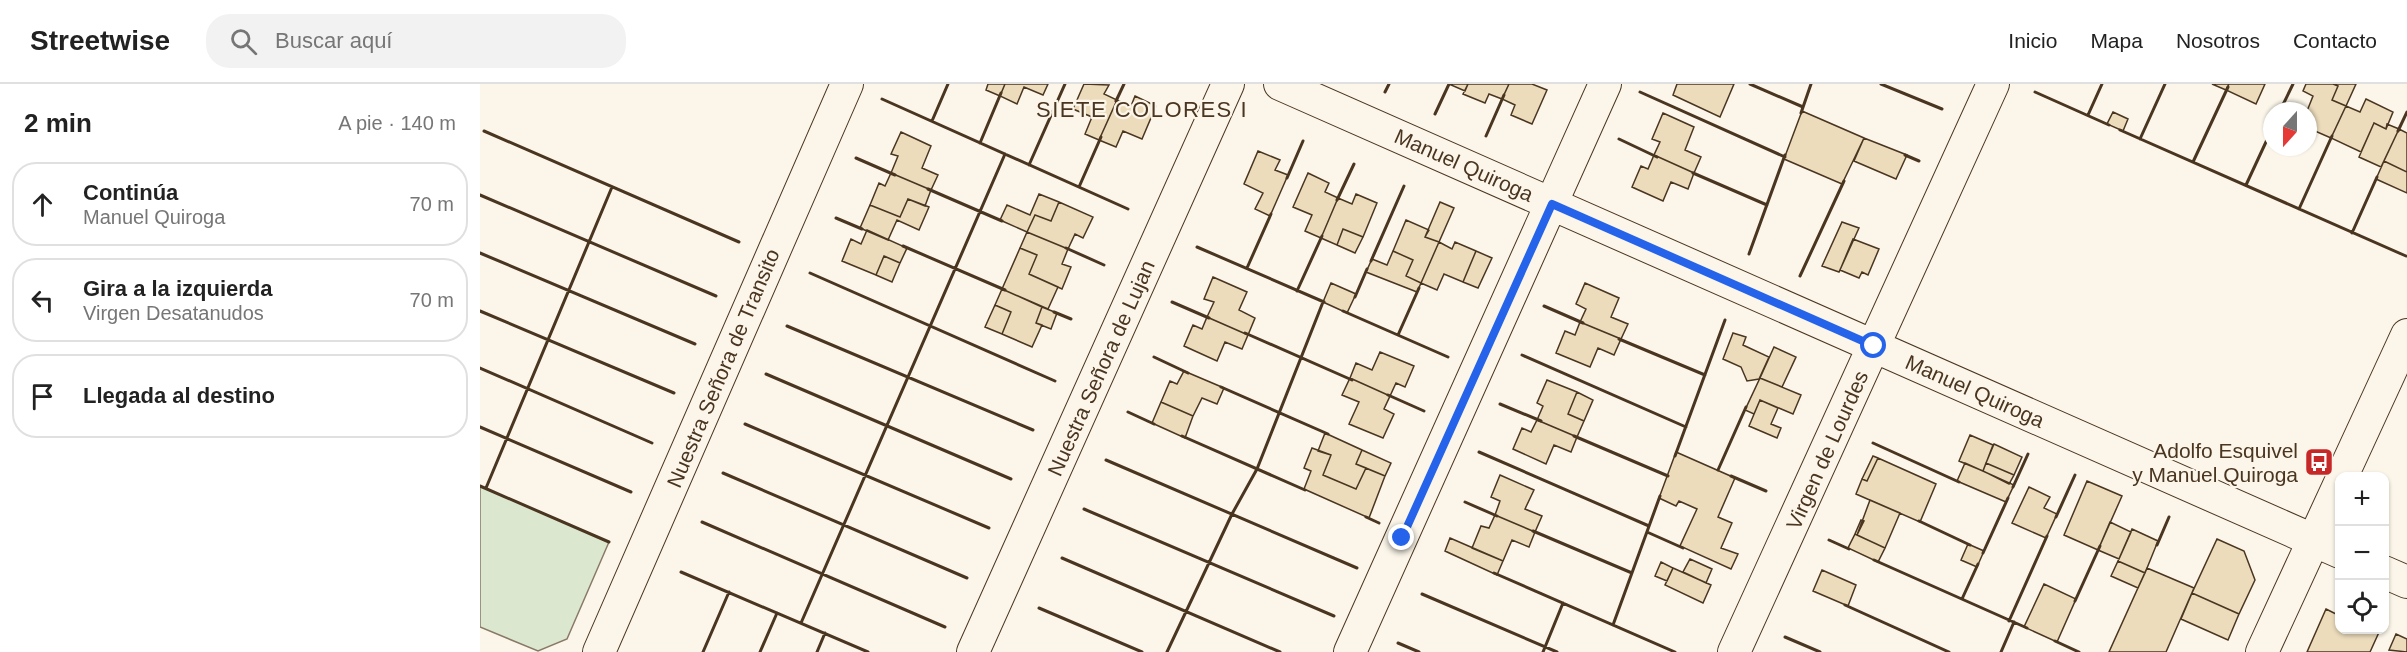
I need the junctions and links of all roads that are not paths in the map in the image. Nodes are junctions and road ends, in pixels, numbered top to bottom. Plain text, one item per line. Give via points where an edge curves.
1 (846, 84) edge
2 (1228, 84) edge
3 (1280, 84) edge
4 (1605, 84) edge
5 (1993, 84) edge
6 (1552, 204) junction
7 (2407, 335) edge
8 (1874, 346) junction
9 (2344, 472) edge
10 (2335, 506) edge
11 (2326, 546) edge
12 (2389, 574) edge
13 (2407, 582) edge
14 (599, 652) edge
15 (973, 652) edge
16 (1350, 652) edge
17 (1734, 652) edge
18 (2262, 652) edge

1 - 14 street, Nuestra Señora de Transito
2 - 15 street, Nuestra Señora de Lujan
3 - 6 street, Manuel Quiroga
4 - 6 street
5 - 8 street, Virgen de Lourdes
6 - 8 street, Manuel Quiroga
6 - 16 street
7 - 9 street
8 - 11 street, Manuel Quiroga
8 - 17 street, Virgen de Lourdes
10 - 11 street
11 - 18 street
12 - 13 street

